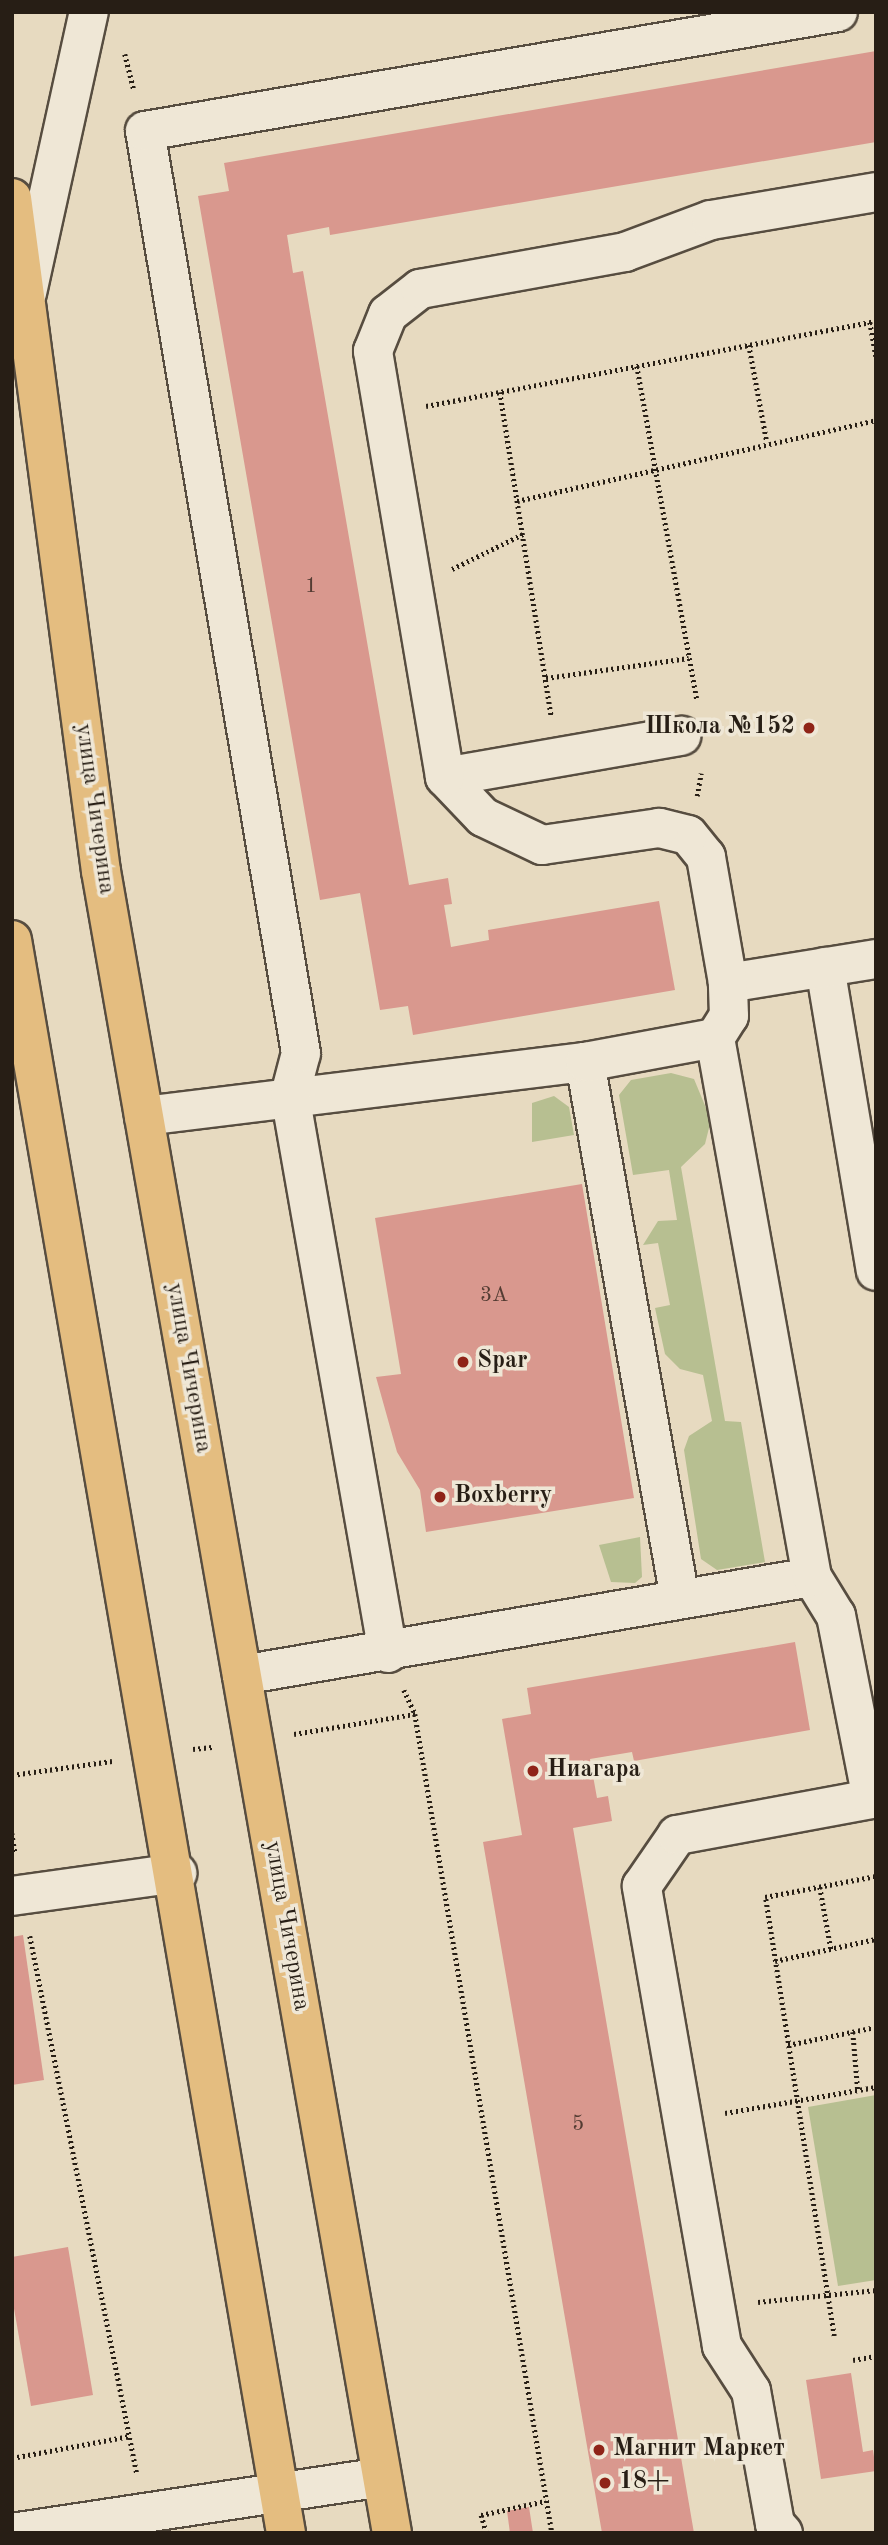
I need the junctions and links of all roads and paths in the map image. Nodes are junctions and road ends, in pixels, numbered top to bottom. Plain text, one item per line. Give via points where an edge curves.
1 (89, 12) edge
2 (838, 12) edge
3 (122, 42) dead end
4 (145, 131) junction
5 (876, 192) edge
6 (12, 198) edge
7 (27, 295) junction
8 (873, 322) edge
9 (749, 345) junction
10 (876, 356) edge
11 (637, 366) junction
12 (500, 391) junction
13 (380, 414) junction
14 (876, 420) edge
15 (767, 442) junction
16 (656, 471) junction
17 (517, 501) junction
18 (523, 534) junction
19 (412, 589) junction
20 (689, 658) junction
21 (545, 678) junction
22 (694, 737) junction
23 (558, 757) junction
24 (445, 777) junction
25 (688, 835) junction
26 (12, 940) edge
27 (876, 959) edge
28 (825, 967) junction
29 (729, 983) junction
30 (715, 1038) junction
31 (585, 1062) junction
32 (290, 1094) junction
33 (144, 1116) junction
34 (876, 1271) edge
35 (812, 1577) junction
36 (680, 1599) junction
37 (388, 1653) junction
38 (242, 1675) junction
39 (12, 1833) edge
40 (177, 1873) junction
41 (876, 1876) edge
42 (820, 1887) junction
43 (17, 1896) edge
44 (876, 1939) edge
45 (831, 1949) junction
46 (775, 1961) junction
47 (876, 2027) edge
48 (853, 2032) junction
49 (788, 2045) junction
50 (876, 2088) edge
51 (858, 2091) junction
52 (796, 2102) junction
53 (682, 2120) junction
54 (876, 2290) edge
55 (826, 2295) junction
56 (715, 2307) junction
57 (834, 2336) dead end
58 (876, 2356) edge
59 (853, 2360) dead end
60 (130, 2436) junction
61 (12, 2458) edge
62 (382, 2477) junction
63 (279, 2494) junction
64 (546, 2501) junction
65 (144, 2508) junction
66 (12, 2533) edge
67 (286, 2533) edge
68 (392, 2533) edge
69 (486, 2533) edge
70 (552, 2533) edge
71 (783, 2533) edge

1 - 7 street
2 - 4 street
3 - 4 path
4 - 32 street via 301,1053
5 - 13 street via 711,220 625,252 420,289 388,314 373,351
6 - 7 main road, улица Чичерина
7 - 33 main road, улица Чичерина via 101,871
8 - 9 path
8 - 10 path
9 - 11 path
9 - 15 path
11 - 12 path
11 - 16 path
12 - 13 path
12 - 17 path
13 - 19 street
14 - 15 path
15 - 16 path
16 - 17 path
16 - 20 path
17 - 18 path
18 - 19 path
18 - 21 path
19 - 24 street
20 - 21 path
20 - 22 path
21 - 23 path
22 - 23 street
22 - 25 path
23 - 24 street
24 - 25 street via 483,817 542,845 659,828
25 - 29 street via 706,857
26 - 40 main road
27 - 28 street
28 - 29 street
28 - 34 street
29 - 30 street via 730,1016
30 - 31 street
30 - 35 street
31 - 32 street
31 - 36 street
32 - 33 street
32 - 37 street
33 - 38 main road, улица Чичерина
35 - 36 street
35 - 53 street via 836,1616 872,1799 677,1835 642,1886
36 - 37 street
37 - 38 street
37 - 64 path via 415,1714
38 - 62 main road, улица Чичерина
39 - 43 path
40 - 43 street
40 - 63 main road
41 - 42 path
42 - 45 path
42 - 46 path via 765,1898
43 - 60 path
44 - 45 path
45 - 46 path
46 - 49 path
47 - 48 path
48 - 49 path
48 - 51 path
49 - 52 path
50 - 51 path
51 - 52 path
52 - 53 path
52 - 55 path
53 - 56 street
54 - 55 path
55 - 56 path
55 - 57 path
56 - 71 street via 722,2346 751,2391 775,2524
58 - 59 path
60 - 61 path
60 - 65 path
62 - 63 street
62 - 68 main road, улица Чичерина
63 - 65 street
63 - 67 main road
64 - 69 path via 481,2515
64 - 70 path
65 - 66 street

